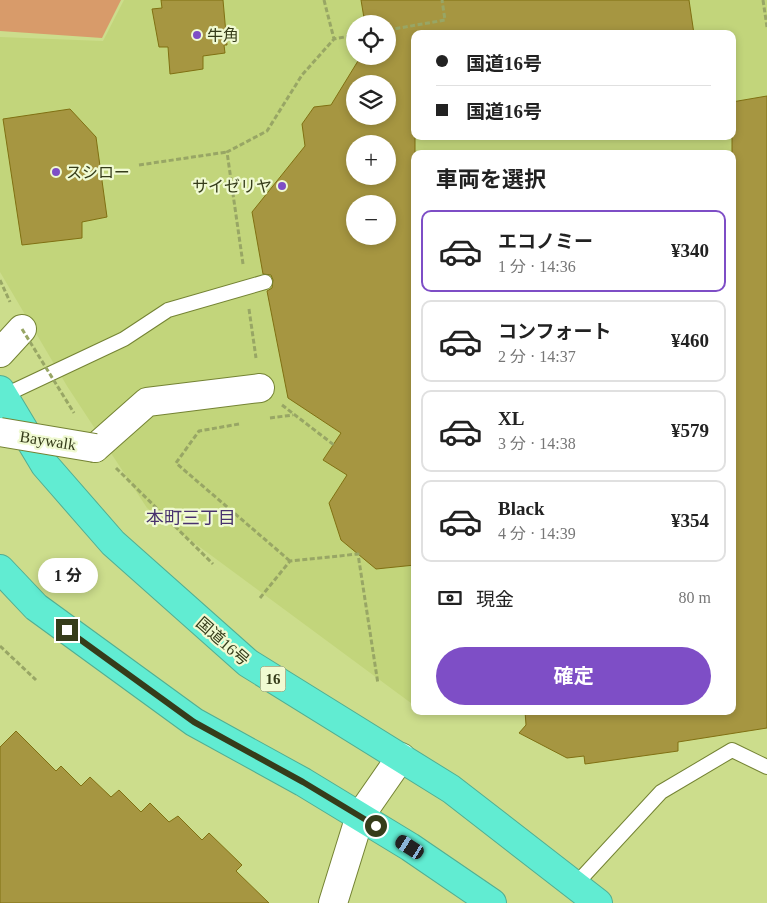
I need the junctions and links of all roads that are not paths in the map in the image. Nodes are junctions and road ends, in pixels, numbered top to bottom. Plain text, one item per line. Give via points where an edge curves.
1 (265, 282) dead end
2 (22, 329) road end
3 (0, 353) edge
4 (260, 388) road end
5 (1, 393) edge
6 (0, 432) edge
7 (0, 569) edge
8 (401, 757) junction
9 (767, 767) edge
10 (360, 816) junction
11 (576, 884) junction
12 (333, 903) edge
13 (492, 903) edge
14 (598, 903) edge

1 - 5 lane via 168,310 124,339
2 - 3 street
4 - 6 street, Baywalk, bridge via 147,402 95,448
5 - 8 highway, 国道16号 / 16 via 44,465 113,543 248,663
7 - 10 highway via 36,607 194,722
8 - 10 street
8 - 11 highway, 国道16号 / 16 via 451,789
9 - 11 lane via 732,750 661,792
10 - 12 street
10 - 13 highway
11 - 14 highway, 国道16号 / 16

